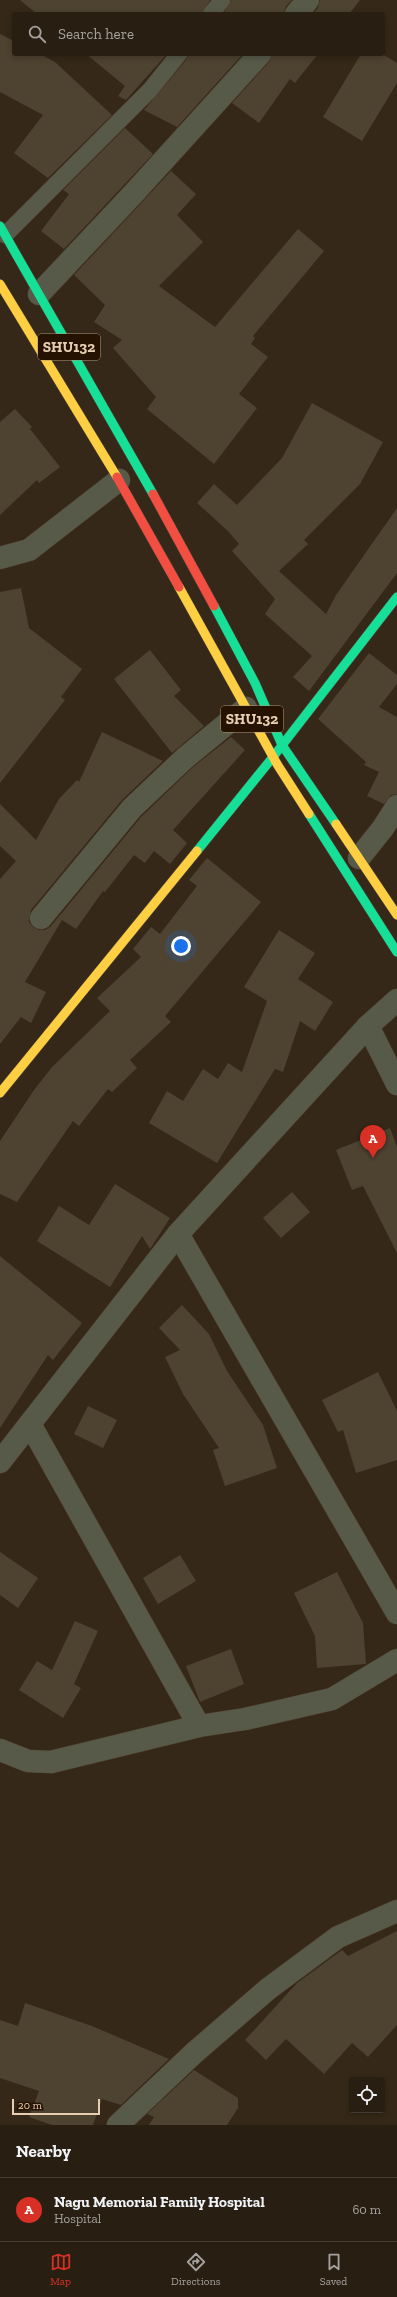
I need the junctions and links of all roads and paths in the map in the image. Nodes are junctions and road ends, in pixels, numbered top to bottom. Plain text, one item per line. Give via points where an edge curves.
1 (222, 0) edge
2 (308, 0) edge
3 (213, 12) edge
4 (298, 12) edge
5 (177, 56) edge
6 (258, 56) edge
7 (2, 230) edge
8 (0, 284) edge
9 (39, 294) junction
10 (119, 480) junction
11 (0, 558) edge
12 (397, 597) edge
13 (246, 708) junction
14 (282, 745) junction
15 (273, 757) junction
16 (397, 806) edge
17 (359, 858) junction
18 (397, 915) edge
19 (41, 918) dead end
20 (397, 952) edge
21 (397, 1000) edge
22 (368, 1026) junction
23 (397, 1084) edge
24 (0, 1093) edge
25 (178, 1234) junction
26 (30, 1424) junction
27 (0, 1462) edge
28 (397, 1613) edge
29 (397, 1660) edge
30 (199, 1726) junction
31 (3, 1757) edge
32 (397, 1911) edge
33 (118, 2125) edge

1 - 3 lane
2 - 4 street
5 - 7 lane via 150,90
6 - 9 street
7 - 9 main road, SHU132
8 - 10 main road, SHU132
9 - 14 main road, SHU132 via 142,474 255,683
10 - 11 street via 28,550
10 - 13 main road, SHU132
12 - 14 main road
13 - 15 main road, SHU132
13 - 19 street via 184,758 132,808
14 - 15 main road
14 - 17 main road, SHU132
15 - 20 main road, SHU132
15 - 24 main road
16 - 17 street
17 - 18 main road, SHU132
21 - 22 street
22 - 23 street
22 - 25 street
25 - 26 street
25 - 28 street
26 - 27 street
26 - 30 street
29 - 30 street via 332,1699 245,1719
30 - 31 street via 51,1762 28,1762
32 - 33 street via 338,1937 268,1989 194,2053

